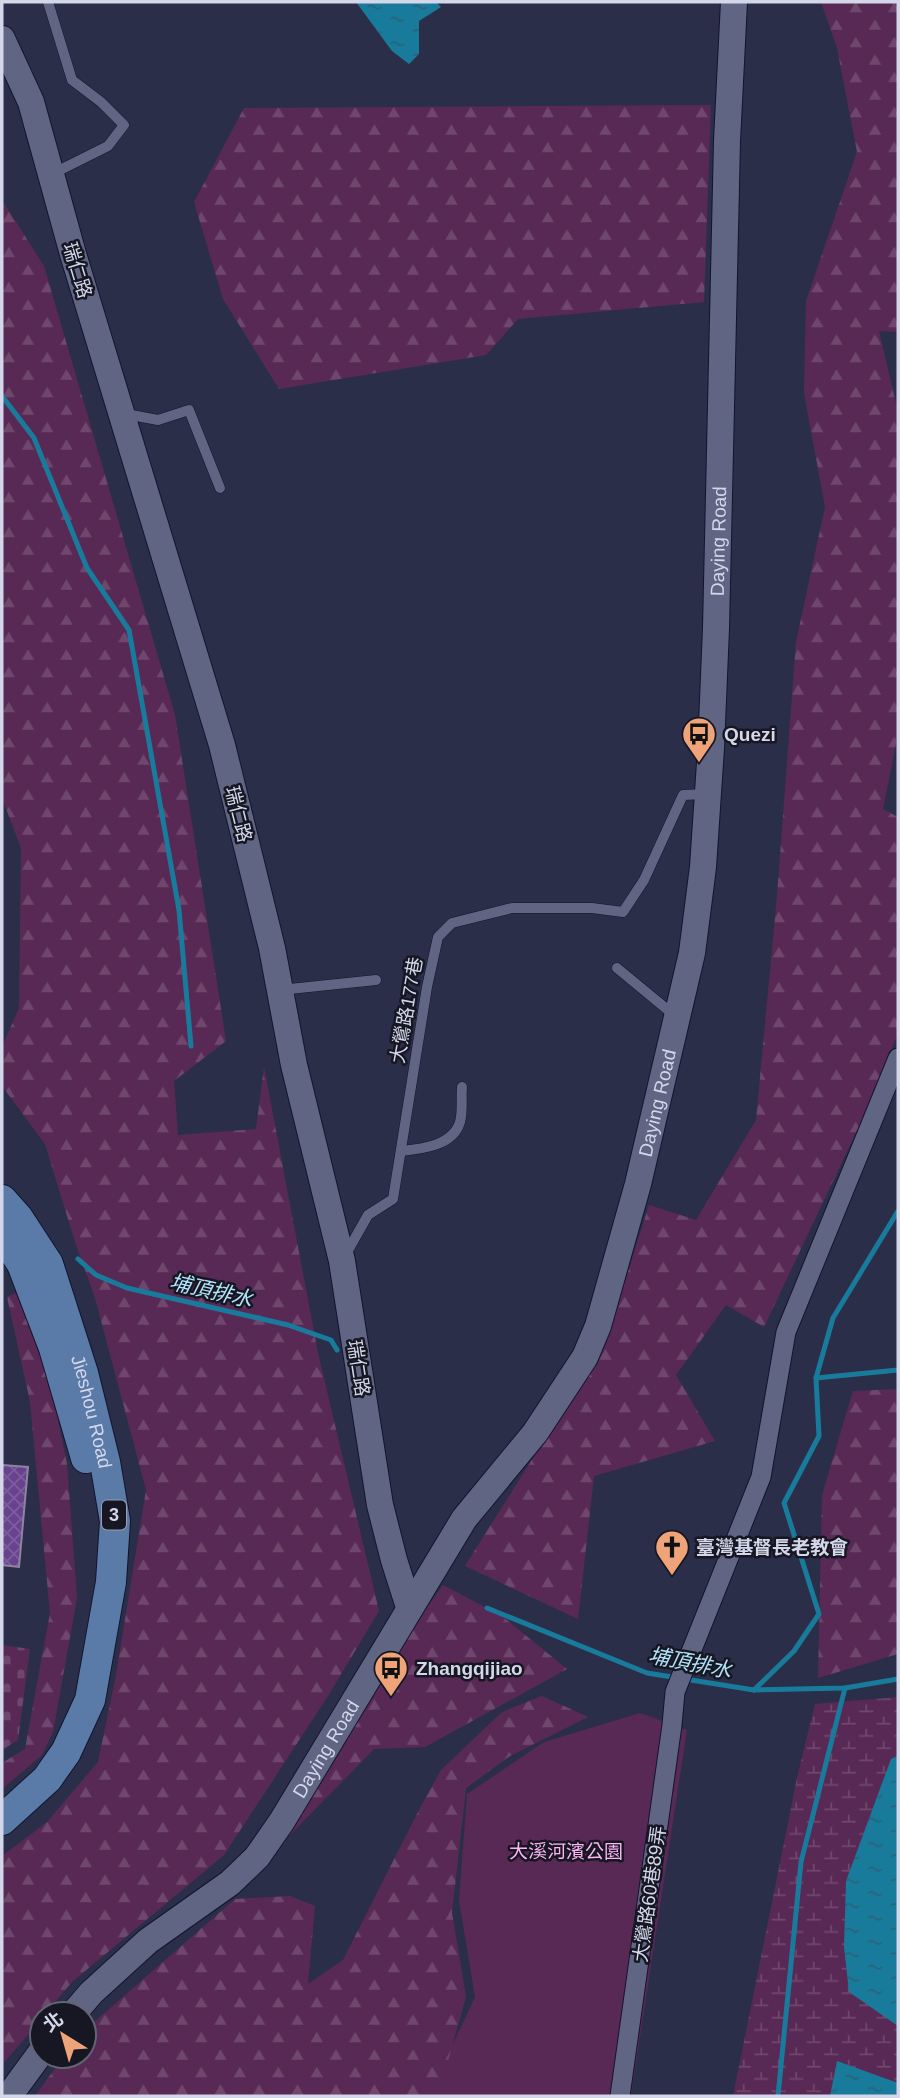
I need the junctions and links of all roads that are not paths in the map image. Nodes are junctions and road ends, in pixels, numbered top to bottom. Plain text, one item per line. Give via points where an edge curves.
1 (48, 2) edge
2 (734, 2) edge
3 (2, 39) edge
4 (50, 174) junction
5 (122, 414) junction
6 (220, 488) dead end
7 (708, 794) junction
8 (617, 968) dead end
9 (376, 980) dead end
10 (280, 990) junction
11 (677, 1017) junction
12 (898, 1058) edge
13 (462, 1087) dead end
14 (401, 1151) junction
15 (2, 1200) edge
16 (2, 1233) edge
17 (342, 1261) junction
18 (409, 1607) junction
19 (2, 1796) edge
20 (2, 1820) edge
21 (85, 2000) edge
22 (28, 2070) edge
23 (9, 2096) edge
24 (620, 2096) edge

1 - 4 lane via 72,80 124,125 108,146
2 - 7 street, Daying Road
3 - 4 street, 瑞仁路 via 31,102
4 - 5 street, 瑞仁路
5 - 6 lane via 158,420 189,410
5 - 10 street, 瑞仁路 via 222,745
7 - 11 street, Daying Road via 692,953
7 - 14 lane, 大鶯路177巷 via 683,795 644,880 623,912 512,908 452,923 438,937
8 - 11 lane
9 - 10 lane
10 - 17 street, 瑞仁路
11 - 18 street, Daying Road via 638,1184 585,1357 535,1433 464,1518
12 - 24 street, 大鶯路60巷89弄 via 786,1332 761,1477 675,1692
13 - 14 lane via 460,1123 455,1130 427,1149
14 - 17 lane, 大鶯路177巷 via 393,1199 368,1215
15 - 20 main road, Jieshou Road / 3 via 48,1264 83,1373 115,1521 111,1583 90,1700 66,1752 47,1779
16 - 19 main road, Jieshou Road / 3 via 22,1264 54,1348 88,1464 96,1523 95,1580 72,1689 52,1744
17 - 18 street, 瑞仁路 via 380,1505
18 - 21 street, Daying Road via 257,1857 230,1883 148,1941
22 - 23 street

